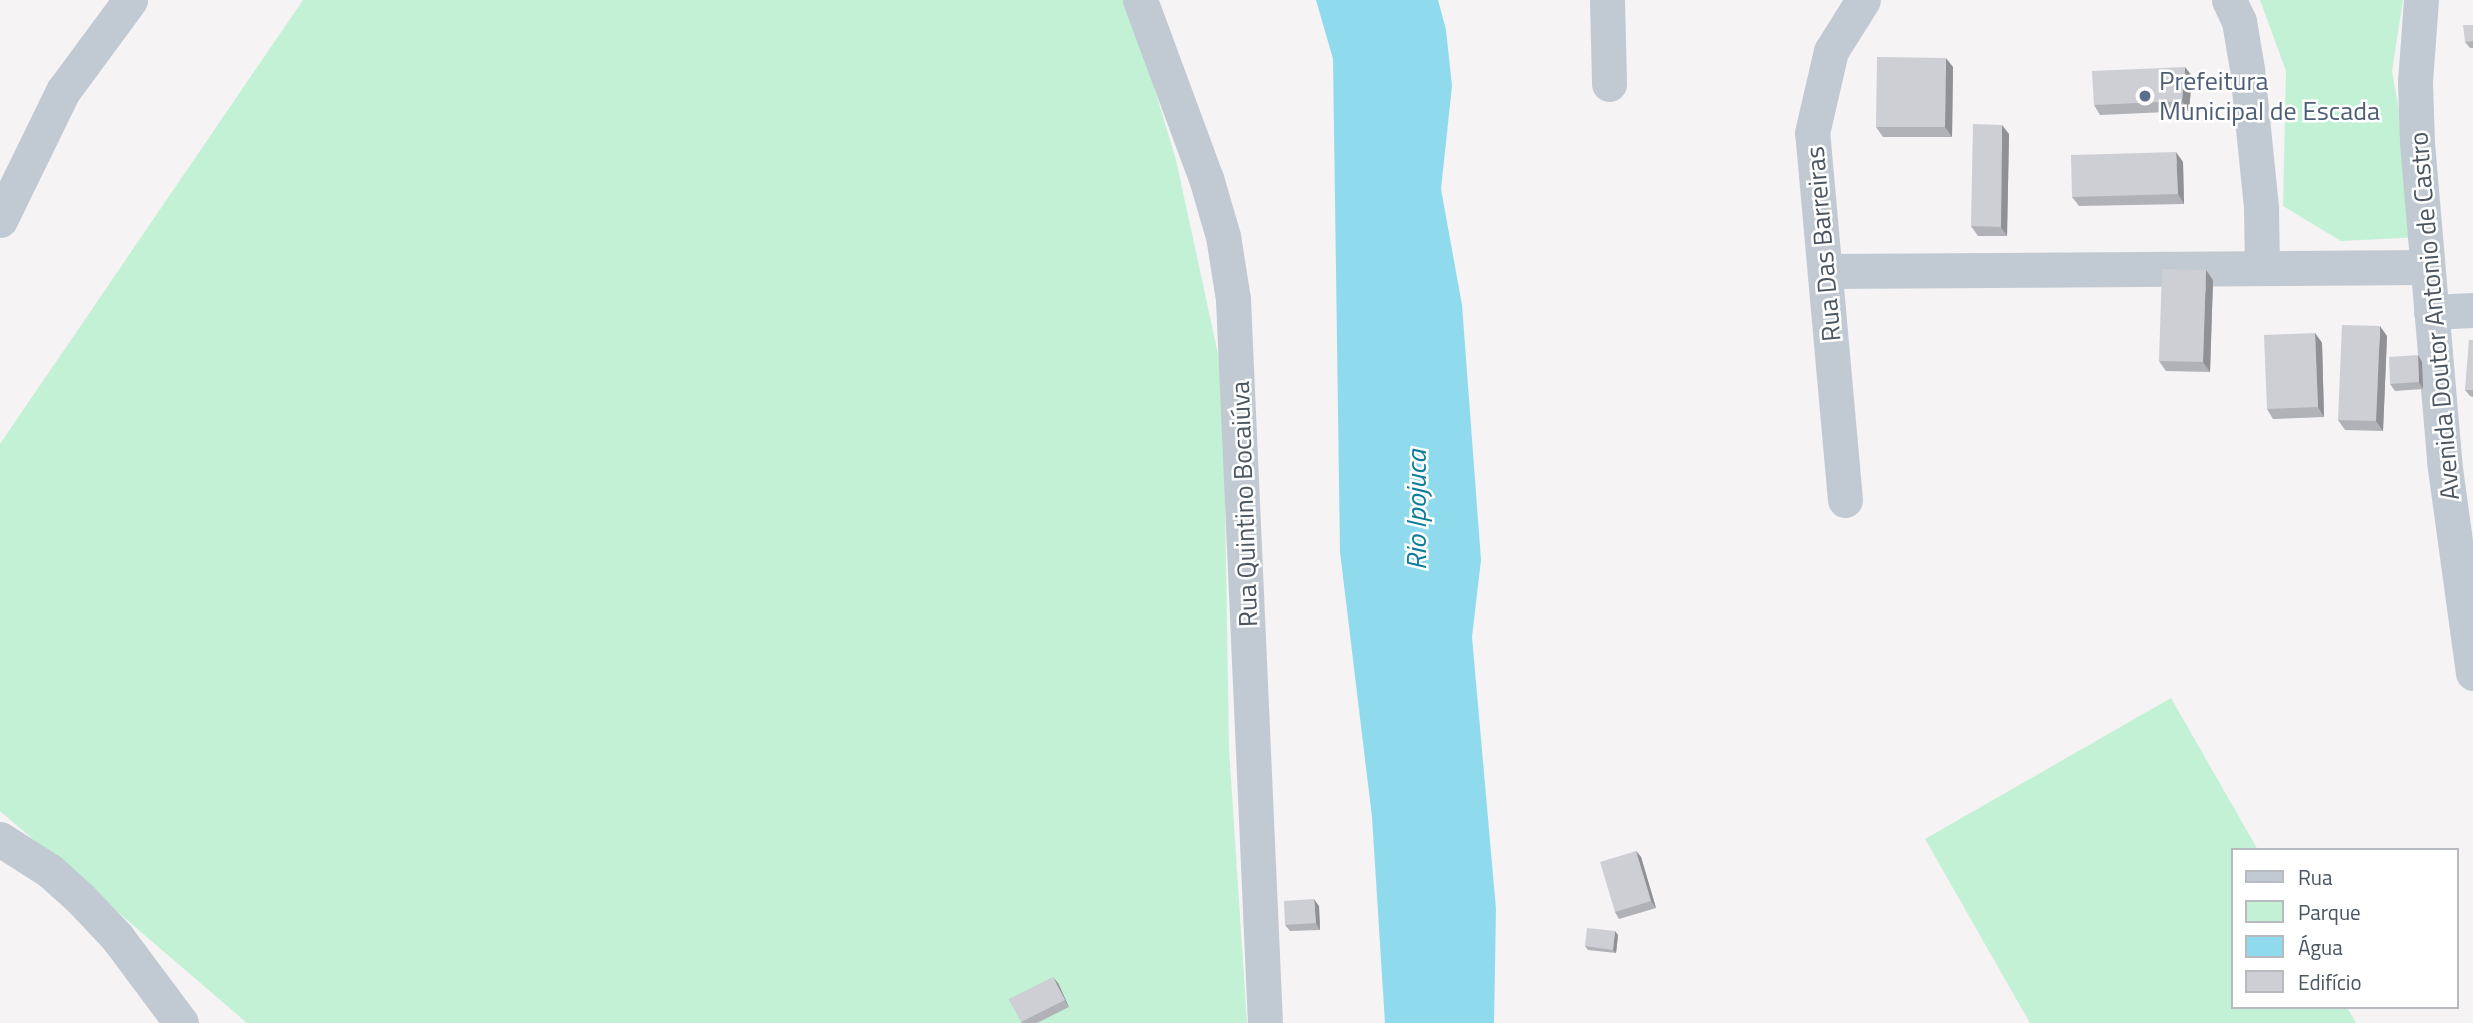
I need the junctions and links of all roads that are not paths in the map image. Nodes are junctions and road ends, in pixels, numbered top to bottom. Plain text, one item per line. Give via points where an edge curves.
1 (130, 0) edge
2 (1140, 0) edge
3 (1607, 0) edge
4 (1863, 0) edge
5 (2229, 0) edge
6 (2421, 0) edge
7 (1609, 84) dead end
8 (0, 219) edge
9 (2262, 266) junction
10 (2427, 267) junction
11 (1827, 271) junction
12 (2473, 310) edge
13 (2431, 312) junction
14 (1845, 500) dead end
15 (2473, 673) edge
16 (0, 839) edge
17 (181, 1023) edge
18 (1265, 1023) edge

1 - 8 street via 64,92
2 - 18 street, Rua Quintino Bocaiúva via 1206,178 1223,236 1233,299
3 - 7 street
4 - 11 street, Rua Das Barreiras via 1831,51 1812,133 1812,173
5 - 9 street via 2239,21 2252,107
6 - 10 street, Avenida Doutor Antonio de Castro via 2415,82
9 - 10 street
9 - 11 street
10 - 13 street, Avenida Doutor Antonio de Castro
11 - 14 street, Rua Das Barreiras
12 - 13 street
13 - 15 street, Avenida Doutor Antonio de Castro via 2444,461
16 - 17 street via 50,871 79,898 117,937

